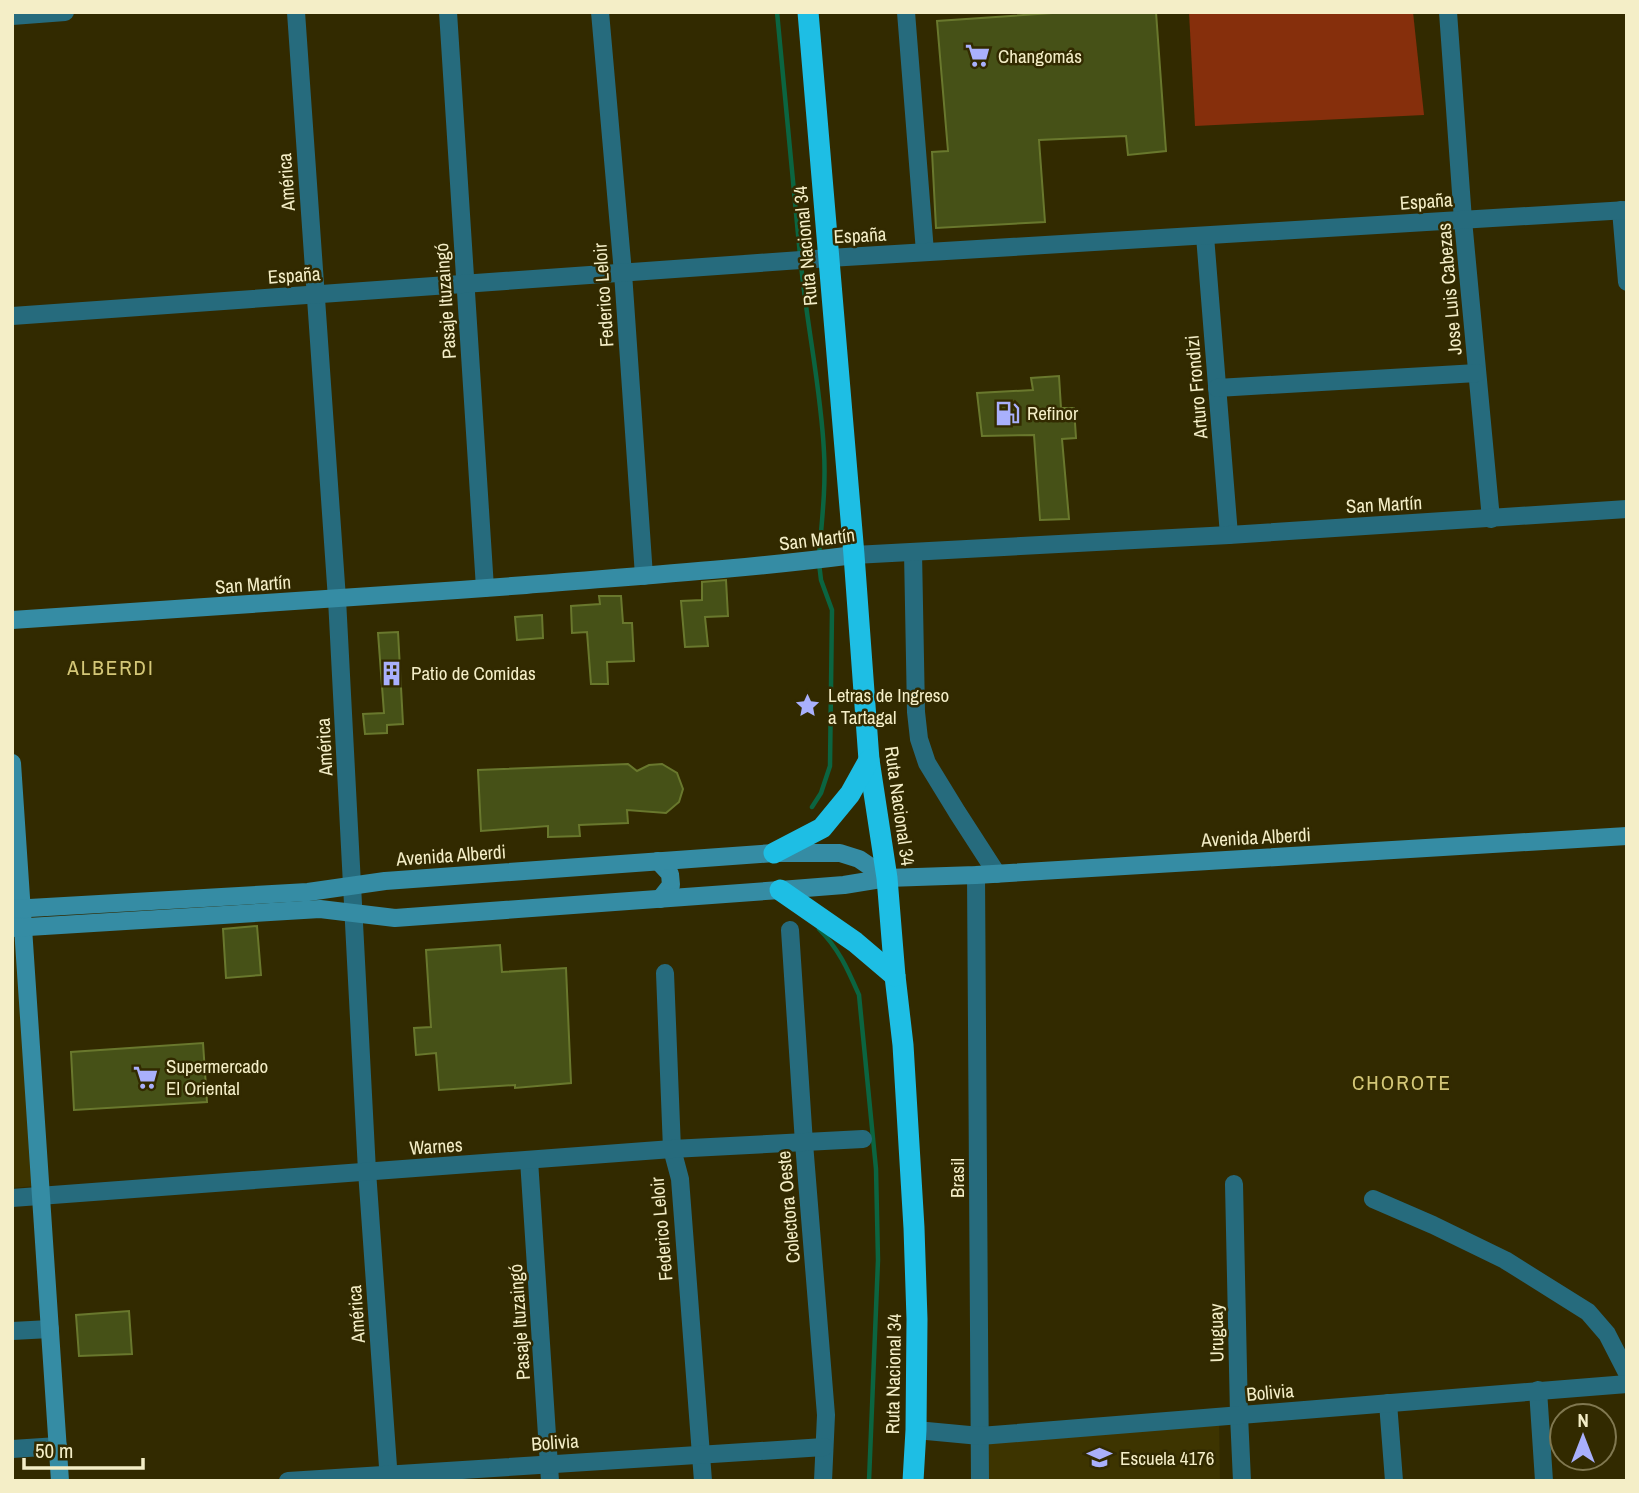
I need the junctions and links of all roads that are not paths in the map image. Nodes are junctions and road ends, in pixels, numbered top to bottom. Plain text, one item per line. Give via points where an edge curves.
1 (65, 12) edge
2 (296, 12) edge
3 (448, 12) edge
4 (600, 12) edge
5 (808, 12) edge
6 (906, 12) edge
7 (1448, 12) edge
8 (12, 16) edge
9 (1624, 210) edge
10 (1463, 220) junction
11 (1205, 236) junction
12 (925, 253) junction
13 (810, 260) junction
14 (623, 273) junction
15 (1627, 282) edge
16 (465, 284) junction
17 (315, 294) junction
18 (12, 316) edge
19 (1477, 373) junction
20 (1217, 388) junction
21 (1627, 509) edge
22 (1491, 519) junction
23 (1229, 535) junction
24 (913, 552) junction
25 (854, 555) junction
26 (645, 576) junction
27 (485, 588) junction
28 (337, 599) junction
29 (12, 620) edge
30 (869, 760) junction
31 (12, 763) edge
32 (1627, 836) edge
33 (774, 853) junction
34 (658, 861) junction
35 (997, 874) junction
36 (976, 875) junction
37 (887, 878) junction
38 (352, 885) junction
39 (780, 890) junction
40 (660, 899) junction
41 (17, 909) edge
42 (354, 912) junction
43 (18, 928) edge
44 (790, 930) dead end
45 (665, 972) dead end
46 (895, 976) junction
47 (863, 1139) dead end
48 (804, 1143) junction
49 (672, 1149) junction
50 (529, 1160) junction
51 (368, 1171) junction
52 (1234, 1184) dead end
53 (41, 1196) junction
54 (12, 1198) edge
55 (1373, 1199) dead end
56 (50, 1329) junction
57 (12, 1331) edge
58 (1627, 1373) edge
59 (1627, 1384) edge
60 (1538, 1390) junction
61 (1388, 1403) junction
62 (1239, 1415) junction
63 (916, 1430) junction
64 (980, 1436) junction
65 (58, 1446) junction
66 (824, 1447) junction
67 (12, 1449) edge
68 (700, 1455) junction
69 (549, 1472) edge
70 (388, 1478) edge
71 (60, 1481) edge
72 (288, 1481) edge
73 (703, 1481) edge
74 (823, 1481) edge
75 (913, 1481) edge
76 (980, 1481) edge
77 (1242, 1481) edge
78 (1394, 1481) edge
79 (1544, 1481) edge

1 - 8 street
2 - 17 street, América
3 - 16 street, Pasaje Ituzaingó
4 - 14 street, Federico Leloir
5 - 13 highway, Ruta Nacional 34
6 - 12 street
7 - 10 street, Jose Luis Cabezas
9 - 10 street, España
9 - 15 street
10 - 11 street, España
10 - 19 street, Jose Luis Cabezas
11 - 12 street, España
11 - 20 street, Arturo Frondizi
12 - 13 street, España
13 - 14 street, España
13 - 25 highway, Ruta Nacional 34
14 - 16 street, España
14 - 26 street, Federico Leloir
16 - 17 street, España
16 - 27 street, Pasaje Ituzaingó
17 - 18 street, España
17 - 28 street, América
19 - 20 street
19 - 22 street, Jose Luis Cabezas
20 - 23 street, Arturo Frondizi
21 - 22 street, San Martín
22 - 23 street, San Martín
23 - 24 street, San Martín
24 - 25 street, San Martín
24 - 35 street via 919,739 927,763
25 - 26 main road, San Martín
25 - 30 highway, Ruta Nacional 34
26 - 27 main road, San Martín
27 - 28 main road, San Martín
28 - 29 main road, San Martín
28 - 38 street, América
30 - 33 highway via 850,794 822,828
30 - 37 highway, Ruta Nacional 34
31 - 41 main road
32 - 35 main road, Avenida Alberdi
33 - 34 main road, Avenida Alberdi
33 - 37 main road, Avenida Alberdi via 840,853 859,859
34 - 38 main road, Avenida Alberdi
34 - 40 main road via 670,874 671,885
35 - 36 main road, Avenida Alberdi
36 - 37 main road, Avenida Alberdi
36 - 64 street, Brasil
37 - 39 main road, Avenida Alberdi
37 - 46 highway, Ruta Nacional 34
38 - 41 main road, Avenida Alberdi
38 - 42 street, América
39 - 40 main road, Avenida Alberdi
39 - 46 highway
40 - 42 main road, Avenida Alberdi via 395,918
41 - 43 main road
42 - 43 main road, Avenida Alberdi via 320,909
42 - 51 street, América
43 - 53 main road
44 - 48 street, Colectora Oeste
45 - 49 street, Federico Leloir
46 - 63 highway, Ruta Nacional 34 via 914,1228
47 - 48 street, Warnes
48 - 49 street, Warnes
48 - 66 street, Colectora Oeste via 826,1415
49 - 50 street, Warnes
49 - 68 street, Federico Leloir via 680,1179
50 - 51 street, Warnes
50 - 69 street, Pasaje Ituzaingó
51 - 53 street, Warnes
51 - 70 street, América
52 - 62 street, Uruguay
53 - 54 street, Warnes
53 - 56 main road
55 - 58 street via 1505,1260 1588,1312 1607,1334
56 - 57 street
56 - 65 main road
59 - 60 street, Bolivia
60 - 61 street, Bolivia
60 - 79 street
61 - 62 street, Bolivia
61 - 78 street
62 - 64 street, Bolivia
62 - 77 street, Uruguay
63 - 64 street, Bolivia
63 - 75 highway, Ruta Nacional 34
64 - 76 street, Brasil
65 - 67 street
65 - 71 main road
66 - 68 street, Bolivia
66 - 74 street, Colectora Oeste
68 - 69 street, Bolivia
68 - 73 street, Federico Leloir
69 - 70 street, Bolivia
70 - 72 street, Bolivia

